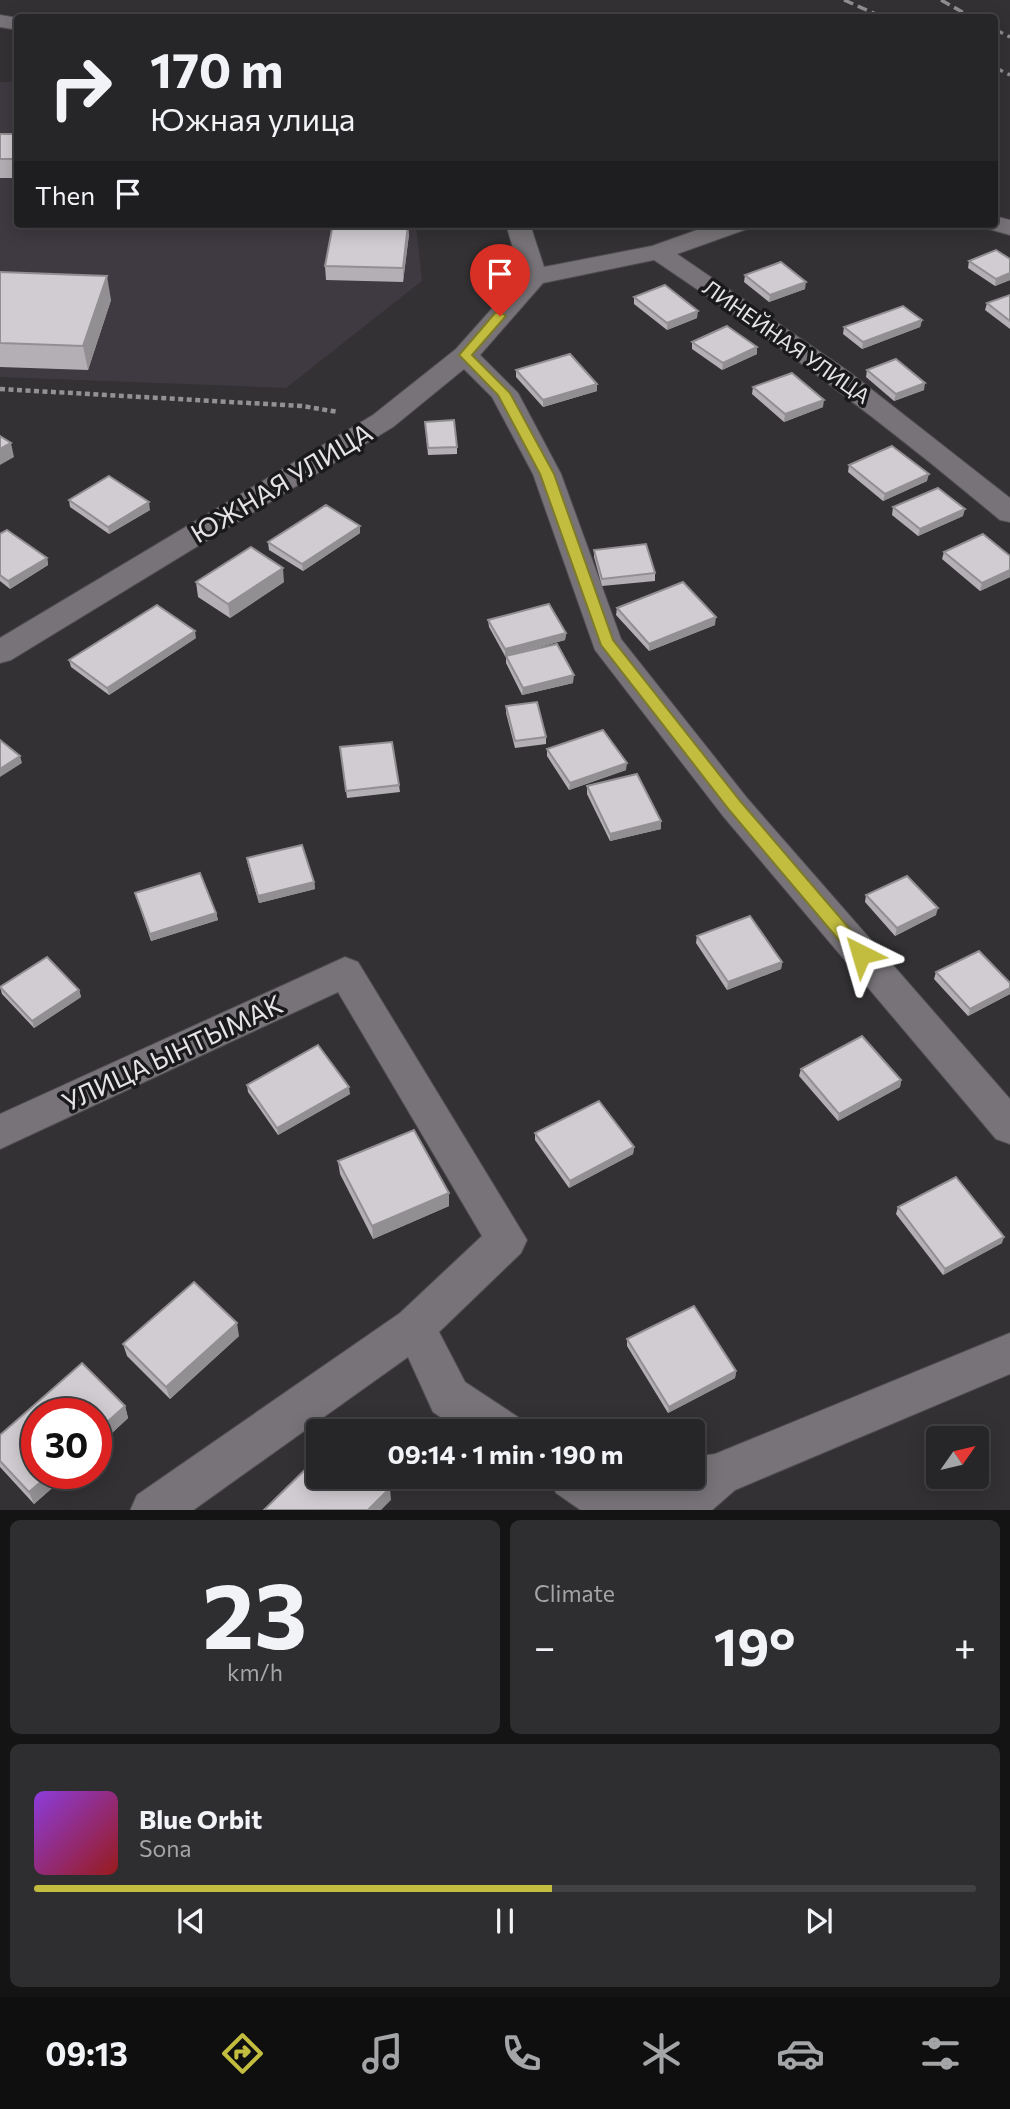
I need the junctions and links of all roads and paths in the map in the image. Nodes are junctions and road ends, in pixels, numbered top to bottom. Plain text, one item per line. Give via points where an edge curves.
1 (519, 228) edge
2 (726, 228) edge
3 (657, 252) junction
4 (534, 277) junction
5 (465, 355) junction
6 (0, 389) edge
7 (383, 421) junction
8 (1010, 513) edge
9 (0, 652) edge
10 (1010, 1127) edge
11 (0, 1132) edge
12 (415, 1327) junction
13 (1010, 1353) edge
14 (483, 1419) edge
15 (719, 1474) junction
16 (705, 1477) edge
17 (590, 1489) edge
18 (651, 1489) edge
19 (153, 1510) edge
20 (676, 1510) edge

1 - 4 street
2 - 3 street
3 - 4 street
3 - 8 street, ЛИНЕЙНАЯ УЛИЦА via 738,303 913,432
4 - 5 street, ЮЖНАЯ УЛИЦА
5 - 7 street, ЮЖНАЯ УЛИЦА
5 - 10 street via 504,393 547,474 606,642 735,807
6 - 7 path via 302,406
7 - 9 street, ЮЖНАЯ УЛИЦА
11 - 12 street, УЛИЦА ЫНТЫМАК via 345,972 506,1240
12 - 14 street via 449,1396
12 - 19 street
13 - 15 street
15 - 16 street
15 - 20 street
17 - 18 street via 605,1499

